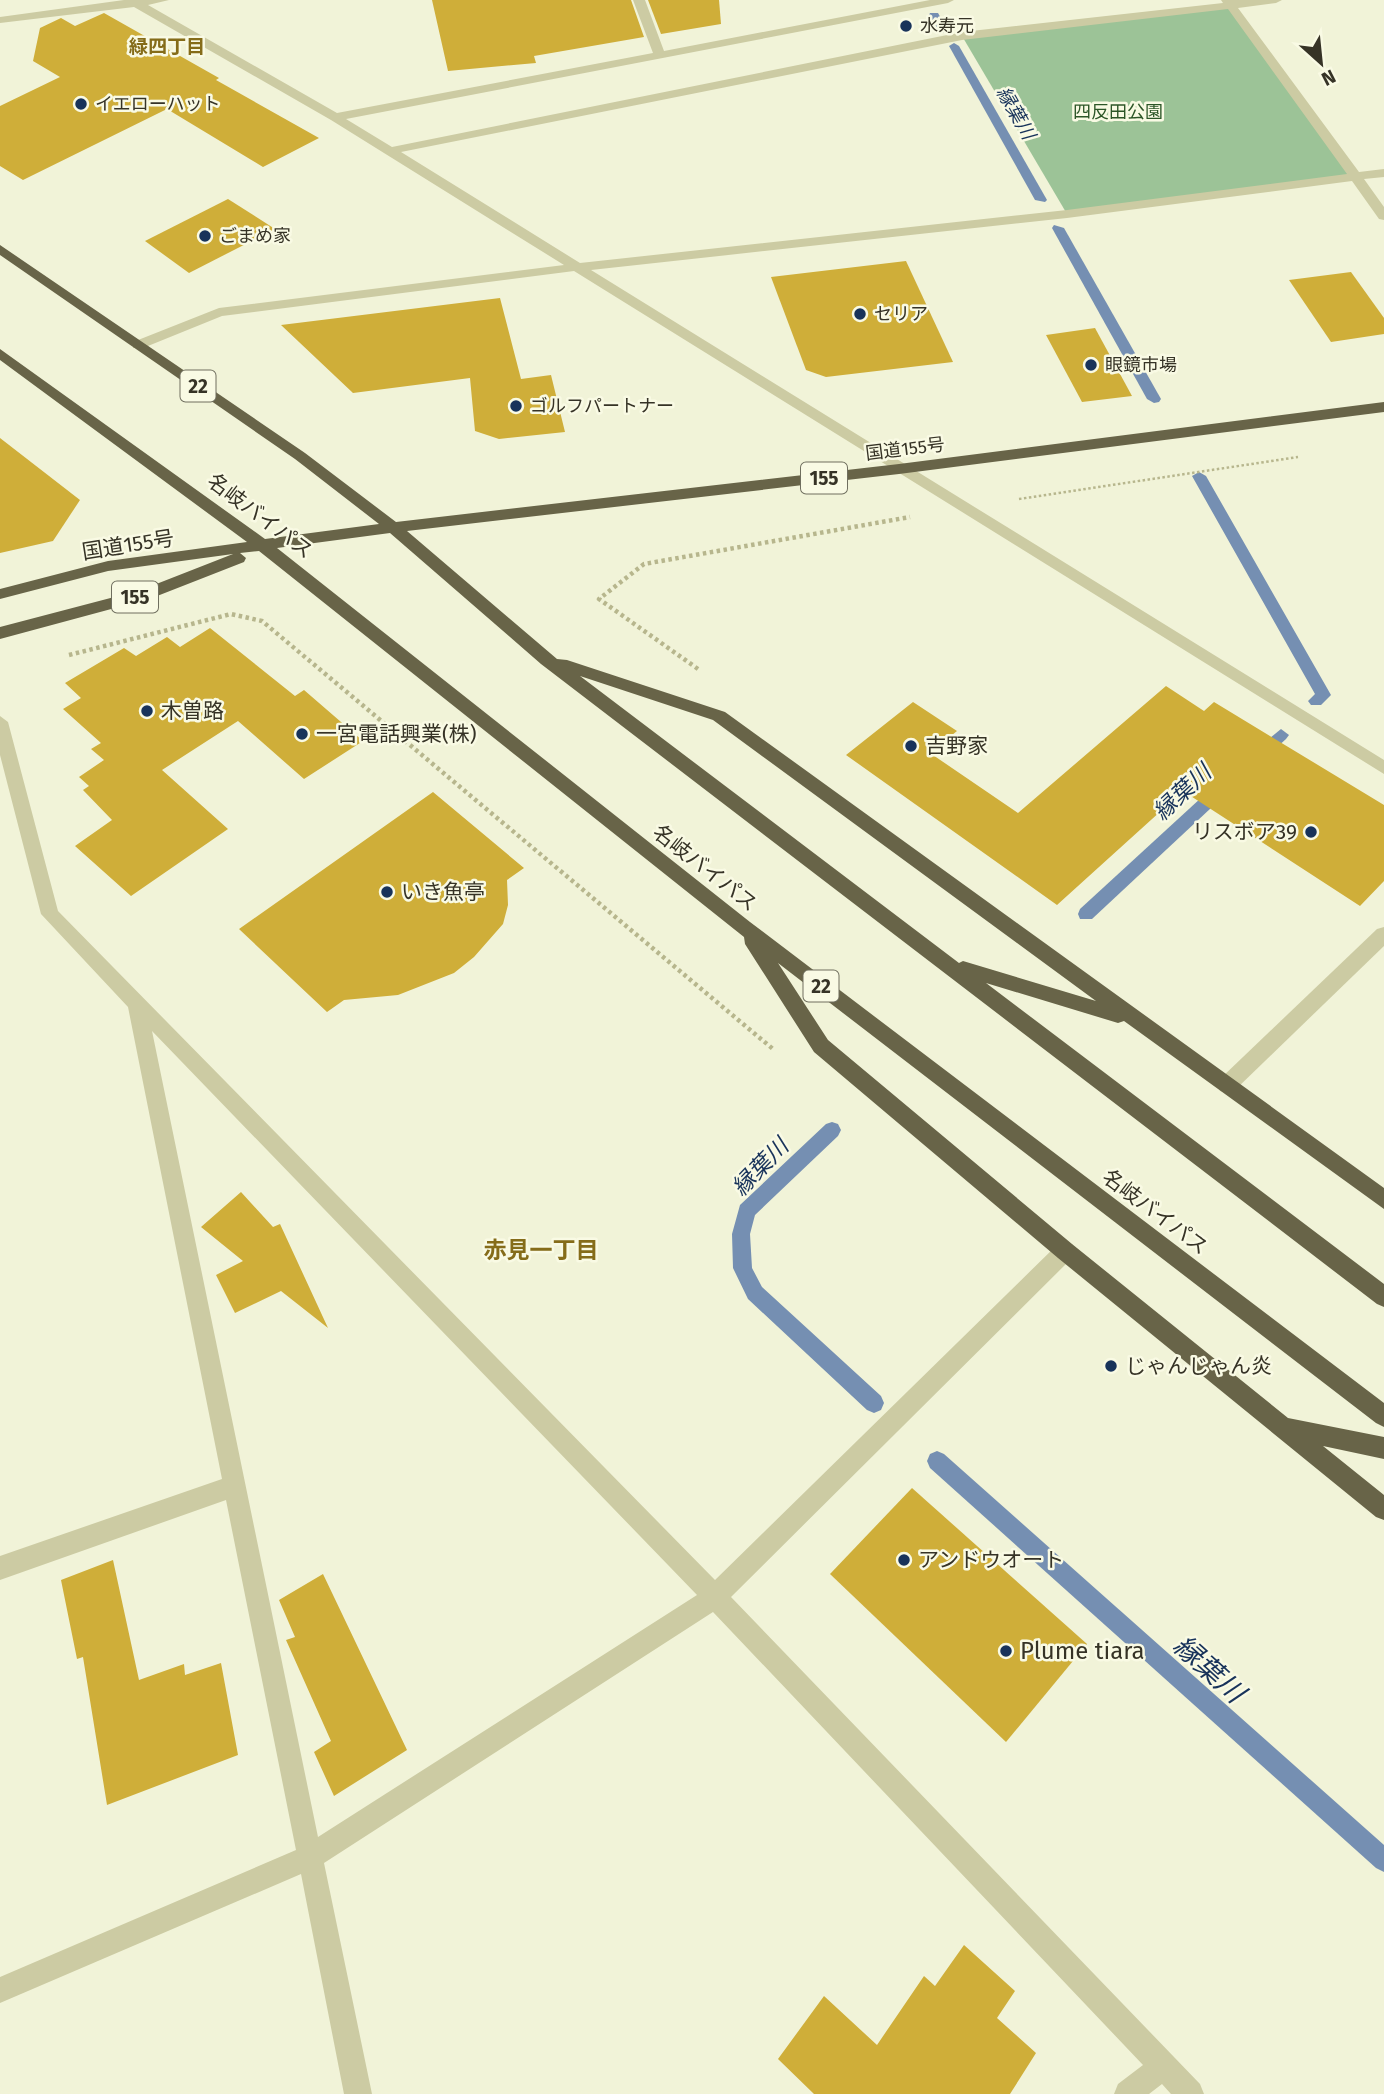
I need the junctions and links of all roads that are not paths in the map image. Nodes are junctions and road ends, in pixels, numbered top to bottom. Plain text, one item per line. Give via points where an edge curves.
1 (163, 0) edge
2 (639, 0) edge
3 (948, 0) edge
4 (1276, 0) edge
5 (132, 1) edge
6 (1229, 2) edge
7 (0, 20) edge
8 (659, 54) junction
9 (334, 117) junction
10 (389, 151) junction
11 (1384, 173) edge
12 (1354, 177) junction
13 (1384, 216) edge
14 (0, 249) edge
15 (578, 267) junction
16 (138, 345) junction
17 (0, 353) edge
18 (1384, 407) edge
19 (899, 469) junction
20 (393, 527) junction
21 (265, 547) junction
22 (0, 594) edge
23 (0, 633) edge
24 (547, 660) junction
25 (0, 722) edge
26 (1384, 768) edge
27 (744, 927) junction
28 (1384, 934) edge
29 (952, 965) junction
30 (137, 1004) junction
31 (1134, 1020) junction
32 (1227, 1085) junction
33 (1384, 1200) edge
34 (1065, 1251) junction
35 (1384, 1297) edge
36 (1384, 1416) edge
37 (1285, 1427) junction
38 (1384, 1448) edge
39 (235, 1486) junction
40 (1384, 1509) edge
41 (0, 1568) edge
42 (715, 1597) junction
43 (310, 1857) junction
44 (0, 1990) edge
45 (1163, 2066) junction
46 (358, 2094) edge
47 (1128, 2094) edge
48 (1190, 2094) edge

1 - 5 street
2 - 8 street
3 - 8 street
4 - 6 street
5 - 7 street
5 - 9 street
6 - 10 street via 962,36
6 - 12 street
8 - 9 street
9 - 10 street
10 - 15 street
11 - 12 street
12 - 13 street
12 - 15 street via 1067,214
14 - 16 highway, 22
15 - 16 street via 219,312
15 - 19 street
16 - 20 highway, 22 via 300,456
17 - 21 highway, 名岐バイパス / 22
18 - 19 highway, 国道155号 / 155
19 - 20 highway, 国道155号 / 155
19 - 26 street
20 - 21 highway, 国道155号 / 155
20 - 24 highway, 22
21 - 22 highway, 国道155号 / 155 via 108,566
21 - 23 highway, 国道155号 / 155 via 145,594
21 - 27 highway, 名岐バイパス / 22
24 - 29 highway, 22
24 - 31 highway, 22 via 719,716
25 - 30 street via 50,914
27 - 34 highway, 22 via 821,1046
27 - 36 highway, 名岐バイパス / 22
28 - 32 street
29 - 31 highway
29 - 35 highway, 22
30 - 39 street
30 - 42 street
31 - 32 highway, 22
32 - 33 highway, 22
34 - 37 highway, 22
34 - 42 street
37 - 38 highway
37 - 40 highway, 22
39 - 41 street
39 - 43 street
42 - 43 street
42 - 45 street
43 - 44 street
43 - 46 street
45 - 47 street
45 - 48 street

